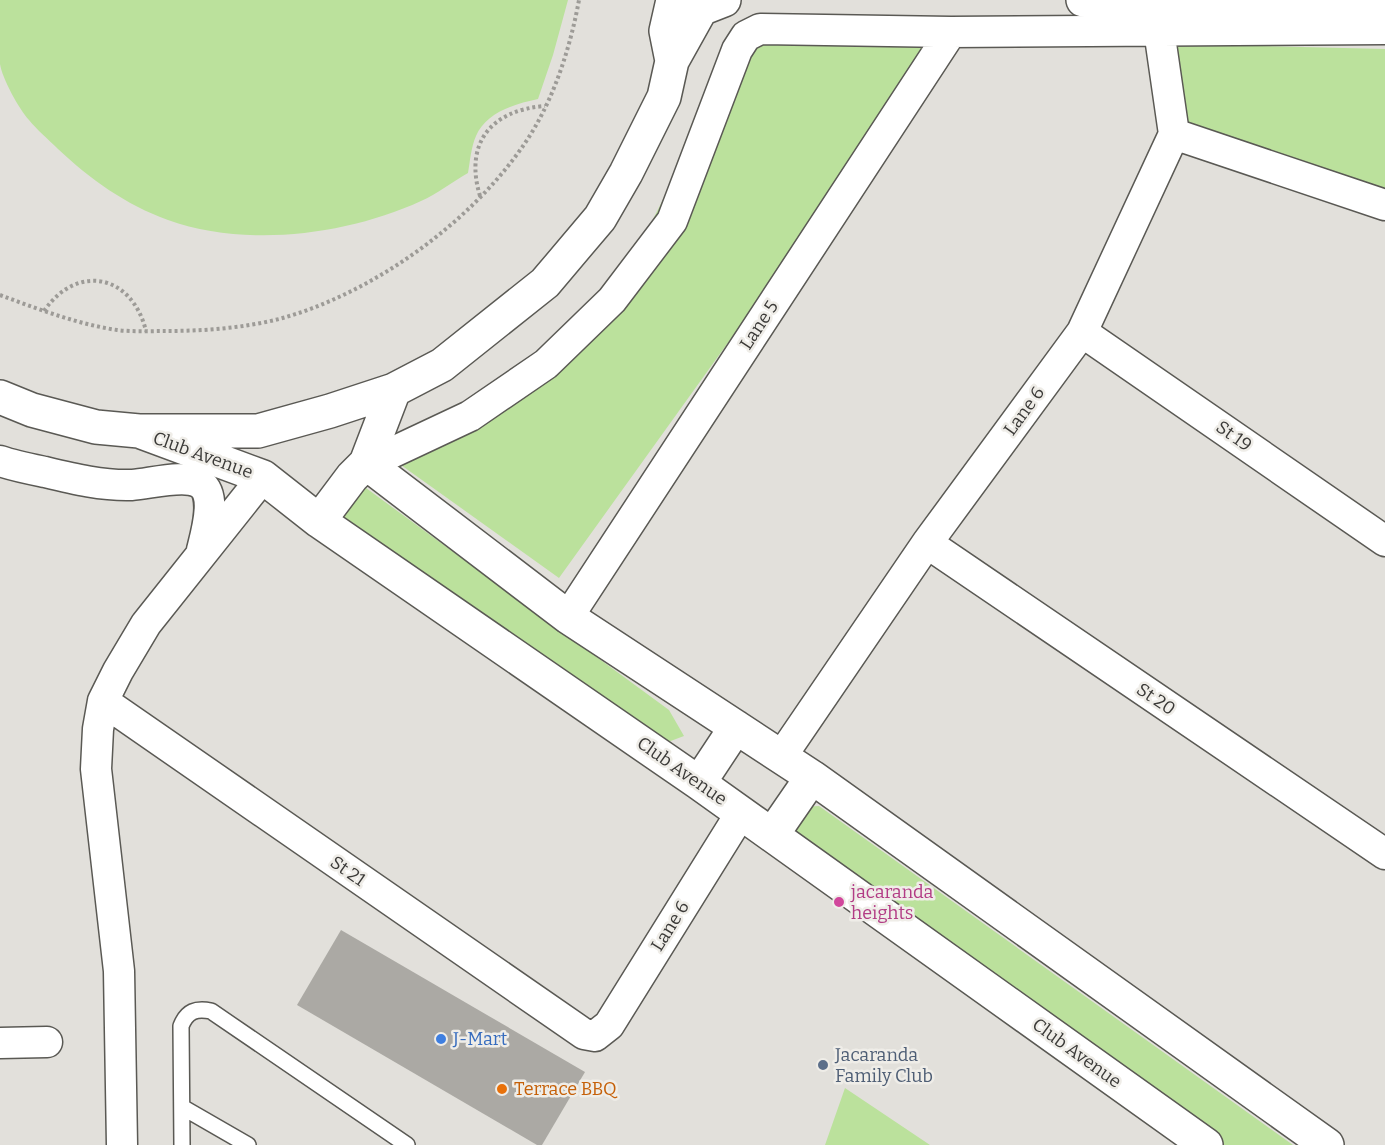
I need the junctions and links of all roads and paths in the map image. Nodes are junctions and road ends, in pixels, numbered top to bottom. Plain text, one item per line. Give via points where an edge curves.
1 (579, 0) edge
2 (673, 0) edge
3 (724, 0) edge
4 (1083, 0) edge
5 (1385, 0) edge
6 (1385, 29) edge
7 (1159, 30) junction
8 (951, 32) junction
9 (672, 61) junction
10 (545, 106) junction
11 (1174, 134) junction
12 (1349, 194) junction
13 (480, 196) junction
14 (1385, 205) edge
15 (1385, 220) edge
16 (0, 295) edge
17 (44, 311) junction
18 (146, 331) junction
19 (1082, 332) junction
20 (394, 390) junction
21 (0, 398) edge
22 (139, 431) junction
23 (0, 461) edge
24 (366, 463) junction
25 (263, 477) junction
26 (201, 484) junction
27 (319, 521) junction
28 (1385, 541) edge
29 (927, 543) junction
30 (202, 553) junction
31 (568, 617) junction
32 (104, 701) junction
33 (736, 727) junction
34 (781, 757) junction
35 (812, 777) junction
36 (699, 783) junction
37 (741, 813) junction
38 (772, 835) junction
39 (1385, 854) edge
40 (595, 1036) joint
41 (47, 1042) dead end
42 (0, 1043) edge
43 (182, 1107) junction
44 (122, 1145) edge
45 (182, 1145) edge
46 (248, 1145) edge
47 (407, 1145) edge
48 (1206, 1145) edge
49 (1327, 1145) edge

1 - 10 path via 561,69
2 - 9 street via 666,31
3 - 9 street via 702,9
4 - 5 street
6 - 7 street
7 - 8 street
7 - 11 street
8 - 24 street via 760,29 746,36 737,50 672,220 612,300 546,364 470,416
8 - 31 street, Lane 5
9 - 20 street via 664,97 600,218 545,283 442,365
10 - 13 path via 502,175
10 - 13 path via 510,113 485,134 474,164
11 - 12 street
11 - 19 street, Lane 6
12 - 14 street
12 - 15 street
13 - 18 path via 410,259 347,294 279,319 208,331
16 - 17 path
17 - 18 path via 117,330
17 - 18 path via 54,296 68,286 102,282 119,288 132,299 142,314
19 - 28 street, St 19
19 - 29 street, Lane 6
20 - 22 street via 258,430
20 - 24 street
21 - 22 street via 96,427
22 - 25 street, Club Avenue
22 - 26 street
23 - 26 street via 90,482 131,485 189,479
24 - 27 street
24 - 31 street
25 - 27 street, Club Avenue
25 - 30 street
26 - 30 street via 210,508
27 - 36 street, Club Avenue
29 - 34 street, Lane 6
29 - 39 street, St 20
30 - 32 street via 146,624
31 - 33 street
32 - 40 street, St 21 via 584,1034
32 - 44 street via 96,769 119,971
33 - 34 street
33 - 36 street
34 - 35 street
35 - 38 street
35 - 49 street
36 - 37 street, Club Avenue
37 - 38 street, Club Avenue
37 - 40 street, Lane 6 via 609,1025
38 - 48 street, Club Avenue
41 - 42 street
43 - 45 lane
43 - 46 lane
43 - 47 lane via 181,1026 191,1011 202,1009 212,1011

